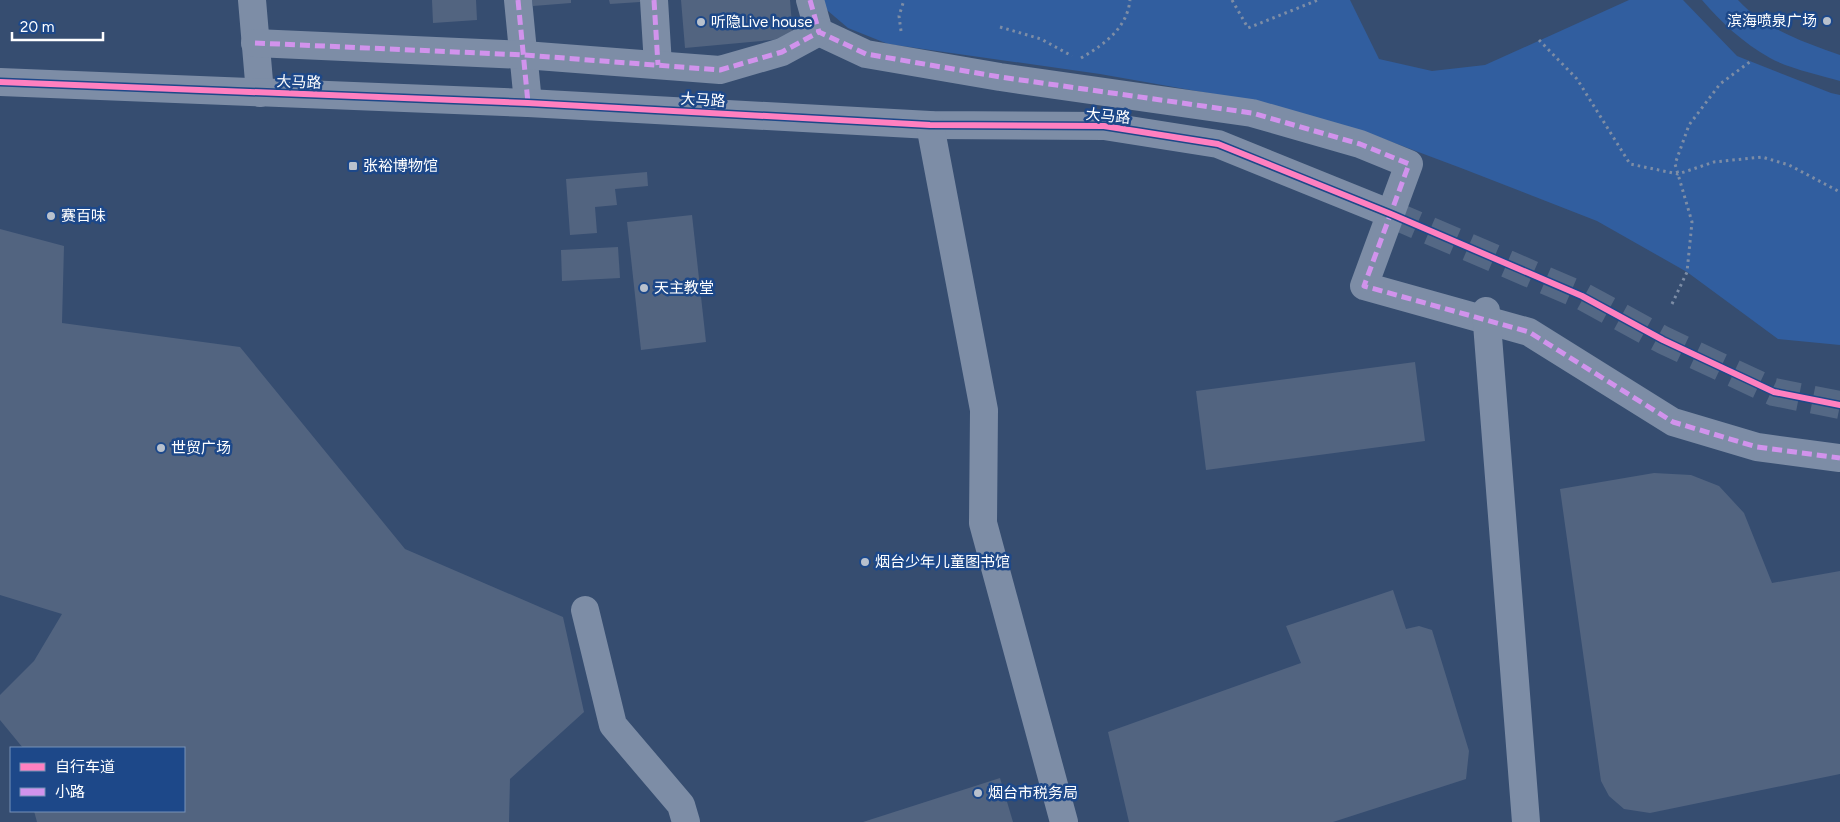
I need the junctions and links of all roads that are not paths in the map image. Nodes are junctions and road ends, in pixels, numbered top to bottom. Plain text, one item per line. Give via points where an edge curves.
1 (252, 0) edge
2 (518, 0) edge
3 (654, 0) edge
4 (810, 0) edge
5 (819, 32) junction
6 (255, 43) junction
7 (524, 55) junction
8 (658, 65) junction
9 (0, 82) edge
10 (260, 92) junction
11 (528, 103) junction
12 (930, 125) junction
13 (1391, 214) junction
14 (1486, 311) dead end
15 (1840, 458) edge
16 (585, 610) dead end
17 (686, 822) edge
18 (1064, 822) edge
19 (1526, 822) edge

1 - 6 street
2 - 7 street
3 - 8 street
4 - 5 street
5 - 8 street via 782,52 720,70
5 - 13 street via 866,54 1252,113 1360,144 1409,164
6 - 7 street
6 - 10 street
7 - 8 street
7 - 11 street
9 - 10 street, 大马路
10 - 11 street, 大马路
11 - 12 street, 大马路
12 - 13 street, 大马路 via 1104,126 1218,144
12 - 18 street via 984,410 983,522
13 - 15 street via 1364,286 1529,332 1673,422 1757,447
14 - 19 street
16 - 17 street via 613,725 681,806

